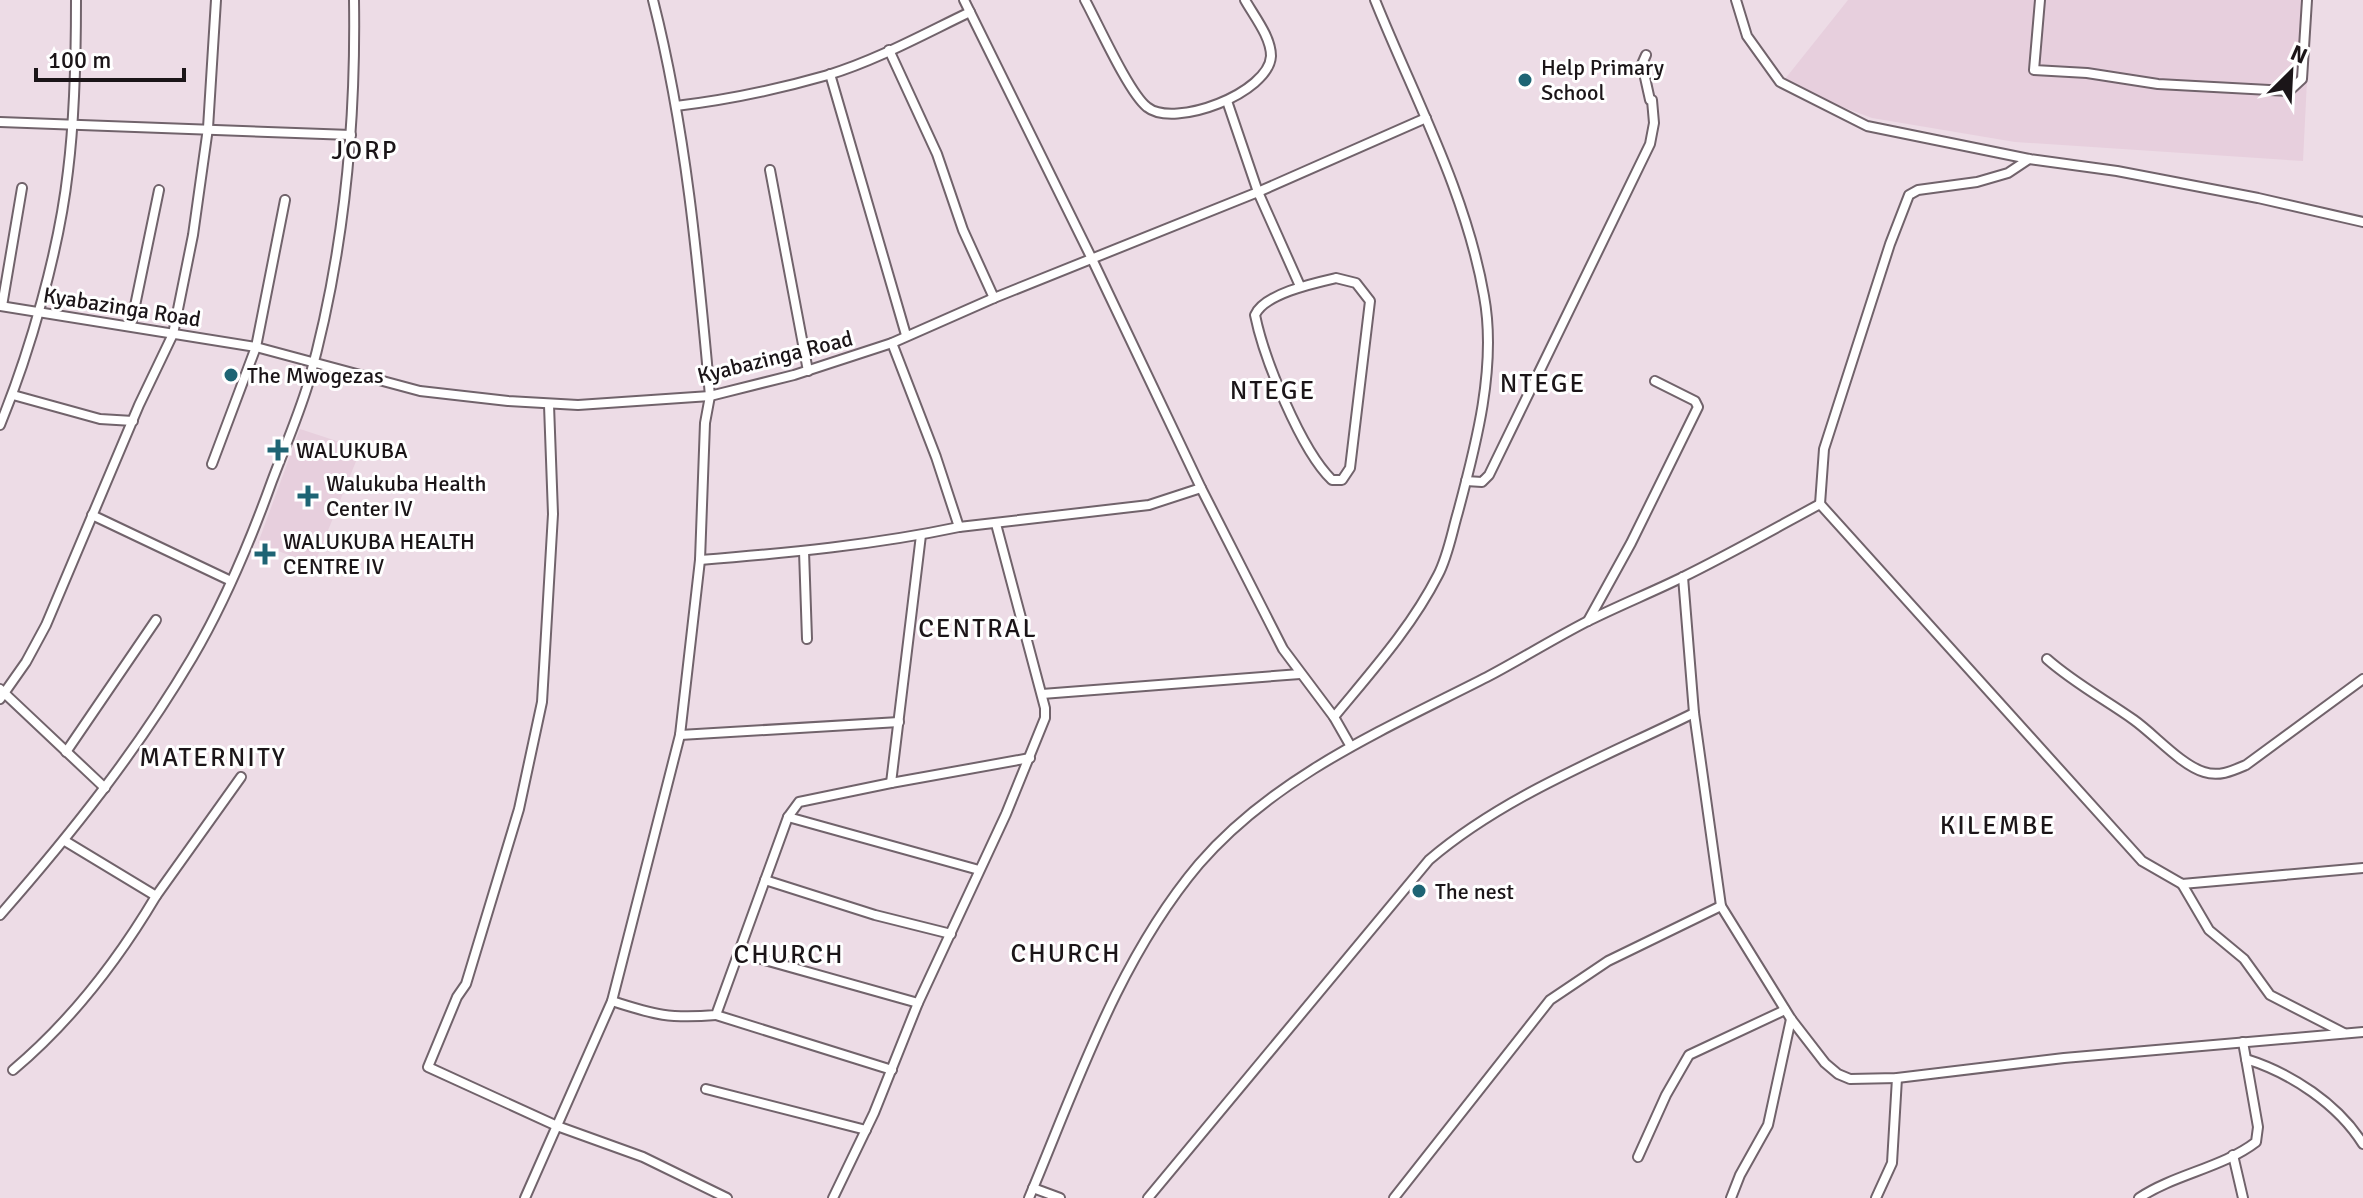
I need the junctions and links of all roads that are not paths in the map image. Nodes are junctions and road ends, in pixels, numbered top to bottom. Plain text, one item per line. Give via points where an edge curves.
1 (76, 0) edge
2 (216, 0) edge
3 (354, 0) edge
4 (653, 0) edge
5 (964, 0) edge
6 (1085, 0) edge
7 (1245, 0) edge
8 (1375, 0) edge
9 (1736, 0) edge
10 (2040, 0) edge
11 (2307, 0) edge
12 (970, 12) junction
13 (889, 50) junction
14 (1646, 55) dead end
15 (830, 74) junction
16 (1227, 101) junction
17 (676, 106) junction
18 (1426, 118) junction
19 (0, 122) edge
20 (73, 124) junction
21 (208, 128) junction
22 (351, 135) junction
23 (2029, 159) junction
24 (770, 170) dead end
25 (22, 188) dead end
26 (159, 190) dead end
27 (1258, 192) junction
28 (285, 200) dead end
29 (2363, 222) edge
30 (1092, 259) junction
31 (1300, 286) junction
32 (994, 298) junction
33 (1, 306) edge
34 (37, 311) junction
35 (131, 325) junction
36 (173, 334) junction
37 (906, 335) junction
38 (892, 343) junction
39 (256, 347) junction
40 (313, 363) junction
41 (808, 371) junction
42 (1655, 381) dead end
43 (13, 395) junction
44 (710, 396) junction
45 (549, 405) junction
46 (133, 421) junction
47 (0, 425) edge
48 (212, 464) dead end
49 (1466, 481) junction
50 (1201, 488) junction
51 (1820, 504) junction
52 (92, 515) junction
53 (996, 524) junction
54 (959, 527) junction
55 (921, 535) junction
56 (804, 551) junction
57 (700, 560) junction
58 (1683, 577) junction
59 (231, 581) junction
60 (156, 620) dead end
61 (1587, 621) junction
62 (807, 639) dead end
63 (2047, 659) dead end
64 (1300, 674) junction
65 (2363, 679) edge
66 (2, 694) edge
67 (1042, 694) junction
68 (1694, 713) junction
69 (1334, 717) junction
70 (899, 722) junction
71 (680, 735) junction
72 (1350, 745) junction
73 (66, 752) junction
74 (1030, 758) junction
75 (241, 777) dead end
76 (891, 783) junction
77 (105, 788) junction
78 (788, 817) junction
79 (65, 841) junction
80 (2363, 868) edge
81 (979, 870) junction
82 (765, 880) junction
83 (2182, 884) junction
84 (156, 896) junction
85 (1721, 906) junction
86 (0, 915) edge
87 (951, 934) junction
88 (740, 953) junction
89 (612, 1001) junction
90 (918, 1003) junction
91 (1785, 1010) junction
92 (716, 1015) junction
93 (1791, 1019) junction
94 (2363, 1032) edge
95 (2346, 1034) junction
96 (2243, 1042) junction
97 (2246, 1059) junction
98 (13, 1070) dead end
99 (892, 1070) junction
100 (1897, 1078) junction
101 (706, 1089) dead end
102 (557, 1126) junction
103 (866, 1130) junction
104 (2363, 1144) edge
105 (2233, 1155) junction
106 (1638, 1157) dead end
107 (1033, 1188) junction
108 (525, 1198) edge
109 (727, 1198) edge
110 (833, 1198) edge
111 (1029, 1198) edge
112 (1060, 1198) edge
113 (1148, 1198) edge
114 (1394, 1198) edge
115 (1731, 1198) edge
116 (1876, 1198) edge
117 (2139, 1198) edge
118 (2243, 1198) edge

1 - 20 street
2 - 21 street
3 - 22 street
4 - 17 street
5 - 12 street
6 - 16 street via 1144,106 1168,116
7 - 16 street via 1271,55 1259,80
8 - 18 street
9 - 23 street via 1747,36 1780,82 1867,126
10 - 11 street via 2034,70 2289,91 2302,79
12 - 13 street
12 - 30 street
13 - 15 street
13 - 32 street
14 - 49 street via 1642,64 1654,123 1650,144 1489,475 1482,482
15 - 17 street
15 - 37 street
16 - 27 street
17 - 44 street
18 - 27 street, Kyabazinga Road
18 - 49 street via 1464,217 1485,298 1487,360 1478,438
19 - 20 street
20 - 21 street
20 - 34 street via 57,234
21 - 22 street
21 - 36 street
22 - 40 street via 342,226
23 - 29 street via 2148,177
23 - 51 street via 2008,173 1909,195 1824,449
24 - 41 street
25 - 33 street
26 - 35 street
27 - 30 street, Kyabazinga Road
27 - 31 street
28 - 39 street
30 - 32 street, Kyabazinga Road
30 - 50 street
31 - 31 street via 1346,279 1370,301 1350,468 1342,480 1332,480 1317,465 1283,395 1256,319 1262,305
32 - 37 street, Kyabazinga Road
33 - 34 street, Kyabazinga Road
34 - 35 street, Kyabazinga Road
34 - 43 street
35 - 36 street, Kyabazinga Road
36 - 39 street, Kyabazinga Road
36 - 46 street
37 - 38 street, Kyabazinga Road
38 - 41 street, Kyabazinga Road
38 - 54 street
39 - 40 street, Kyabazinga Road
39 - 48 street
40 - 45 street, Kyabazinga Road via 420,391
40 - 59 street
41 - 44 street, Kyabazinga Road
42 - 61 street via 1698,407
43 - 46 street via 100,419
43 - 47 street
44 - 45 street, Kyabazinga Road
44 - 57 street
45 - 102 street via 553,514 542,702 519,809 466,984 428,1067
46 - 52 street
49 - 69 street via 1440,573 1411,621
50 - 53 street via 1149,505
50 - 64 street
51 - 58 street
51 - 83 street via 2142,861
52 - 59 street
52 - 66 street via 46,625
53 - 54 street
53 - 67 street
54 - 55 street
55 - 56 street
55 - 70 street
56 - 57 street
56 - 62 street
57 - 71 street
58 - 61 street
58 - 68 street
59 - 77 street via 193,657
60 - 73 street
61 - 72 street
63 - 65 street via 2187,763 2215,774 2246,765
64 - 67 street
64 - 69 street
66 - 73 street
67 - 74 street via 1045,718
68 - 85 street
68 - 113 street via 1501,809 1429,860
69 - 72 street
70 - 71 street
70 - 76 street
71 - 89 street
72 - 107 street via 1235,828 1199,864 1167,908 1098,1033
73 - 77 street
74 - 76 street
74 - 81 street
75 - 84 street
76 - 78 street via 799,802
77 - 79 street
78 - 81 street
78 - 82 street
79 - 84 street
79 - 86 street
80 - 83 street
81 - 87 street
82 - 87 street
82 - 88 street
83 - 95 street via 2209,930 2244,959 2270,995
84 - 98 street via 114,960
85 - 91 street
85 - 114 street via 1608,961 1550,1000
87 - 90 street
88 - 90 street
88 - 92 street
89 - 92 street via 660,1016
89 - 102 street
90 - 99 street
91 - 93 street
91 - 106 street via 1689,1055
92 - 99 street
93 - 100 street via 1838,1074 1850,1079
93 - 115 street via 1768,1125
94 - 95 street
95 - 96 street
96 - 97 street
96 - 100 street
97 - 104 street via 2307,1089
97 - 105 street via 2258,1136
99 - 103 street
100 - 116 street via 1892,1163
101 - 103 street
102 - 108 street
102 - 109 street via 643,1157
103 - 110 street
105 - 117 street
105 - 118 street
107 - 111 street
107 - 112 street

